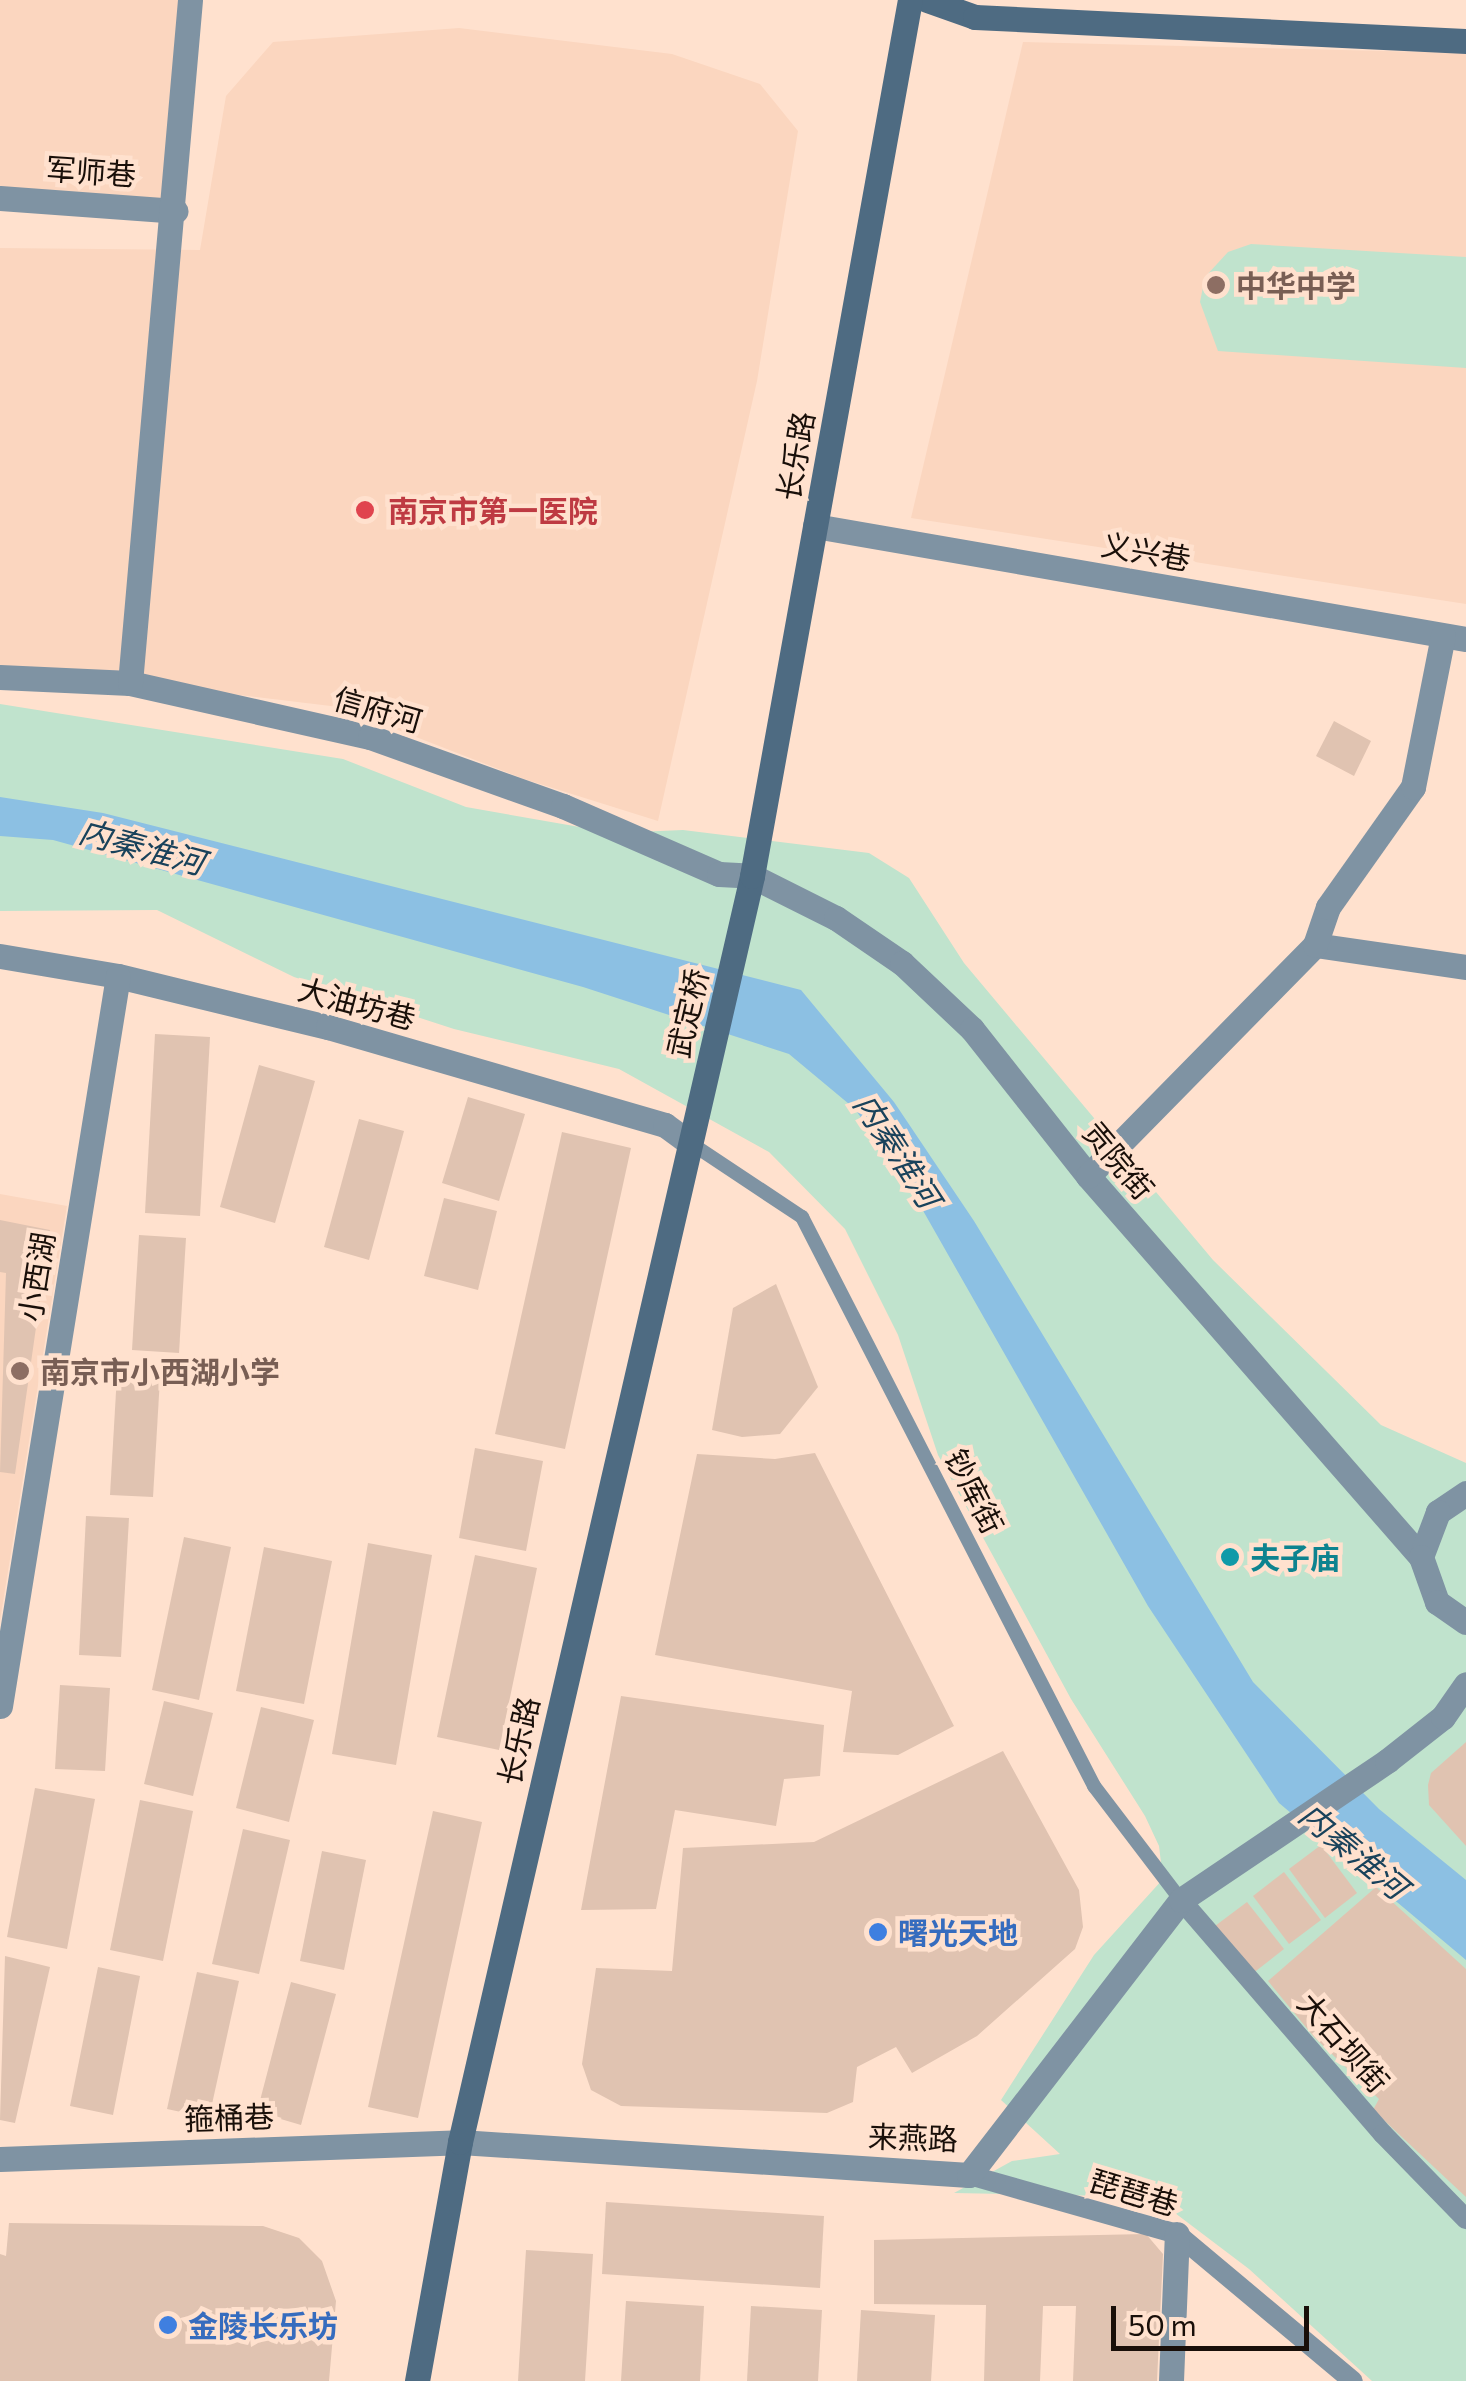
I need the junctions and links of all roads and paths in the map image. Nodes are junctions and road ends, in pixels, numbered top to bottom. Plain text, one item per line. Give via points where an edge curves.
1 (190, 0) edge
2 (910, 0) edge
3 (928, 0) edge
4 (1466, 41) edge
5 (0, 198) edge
6 (176, 210) junction
7 (815, 526) junction
8 (1454, 638) edge
9 (0, 677) edge
10 (130, 683) junction
11 (719, 874) joint
12 (752, 876) junction
13 (742, 923) joint
14 (1315, 945) junction
15 (0, 956) edge
16 (1466, 967) edge
17 (118, 976) junction
18 (692, 1130) junction
19 (1088, 1176) junction
20 (1466, 1493) edge
21 (1421, 1557) junction
22 (1466, 1622) edge
23 (1466, 1684) edge
24 (1466, 1702) edge
25 (0, 1706) edge
26 (1443, 1717) junction
27 (1181, 1900) junction
28 (460, 2142) junction
29 (0, 2159) edge
30 (968, 2175) junction
31 (1466, 2218) edge
32 (1177, 2234) junction
33 (417, 2381) edge
34 (1171, 2381) edge
35 (1354, 2381) edge

1 - 6 street
2 - 7 main road, 长乐路
3 - 4 main road via 975,17
5 - 6 street, 军师巷
6 - 10 street
7 - 8 street, 义兴巷
7 - 12 main road, 长乐路
8 - 14 street via 1412,787 1328,907
9 - 10 street, 信府河
10 - 11 street, 信府河 via 370,737 563,806
11 - 12 street, 贡院街
12 - 13 main road, 长乐路
12 - 19 street, 贡院街 via 836,918 902,963 972,1029
13 - 18 main road, 武定桥
14 - 16 street
14 - 19 street
15 - 17 street, 大油坊巷
17 - 18 street, 大油坊巷
17 - 25 street, 小西湖
18 - 27 lane, 钞库街 via 802,1218 1094,1786
18 - 28 main road, 长乐路
19 - 21 street, 贡院街
20 - 21 street via 1438,1512
21 - 22 street via 1437,1602
23 - 26 street
24 - 26 lane
26 - 27 street, 来燕路
27 - 30 street, 来燕路
27 - 31 street, 大石坝街 via 1383,2134
28 - 29 street, 箍桶巷
28 - 30 street, 来燕路
28 - 33 main road, 长乐路
30 - 32 street, 琵琶巷
32 - 34 street
32 - 35 street, 琵琶巷

